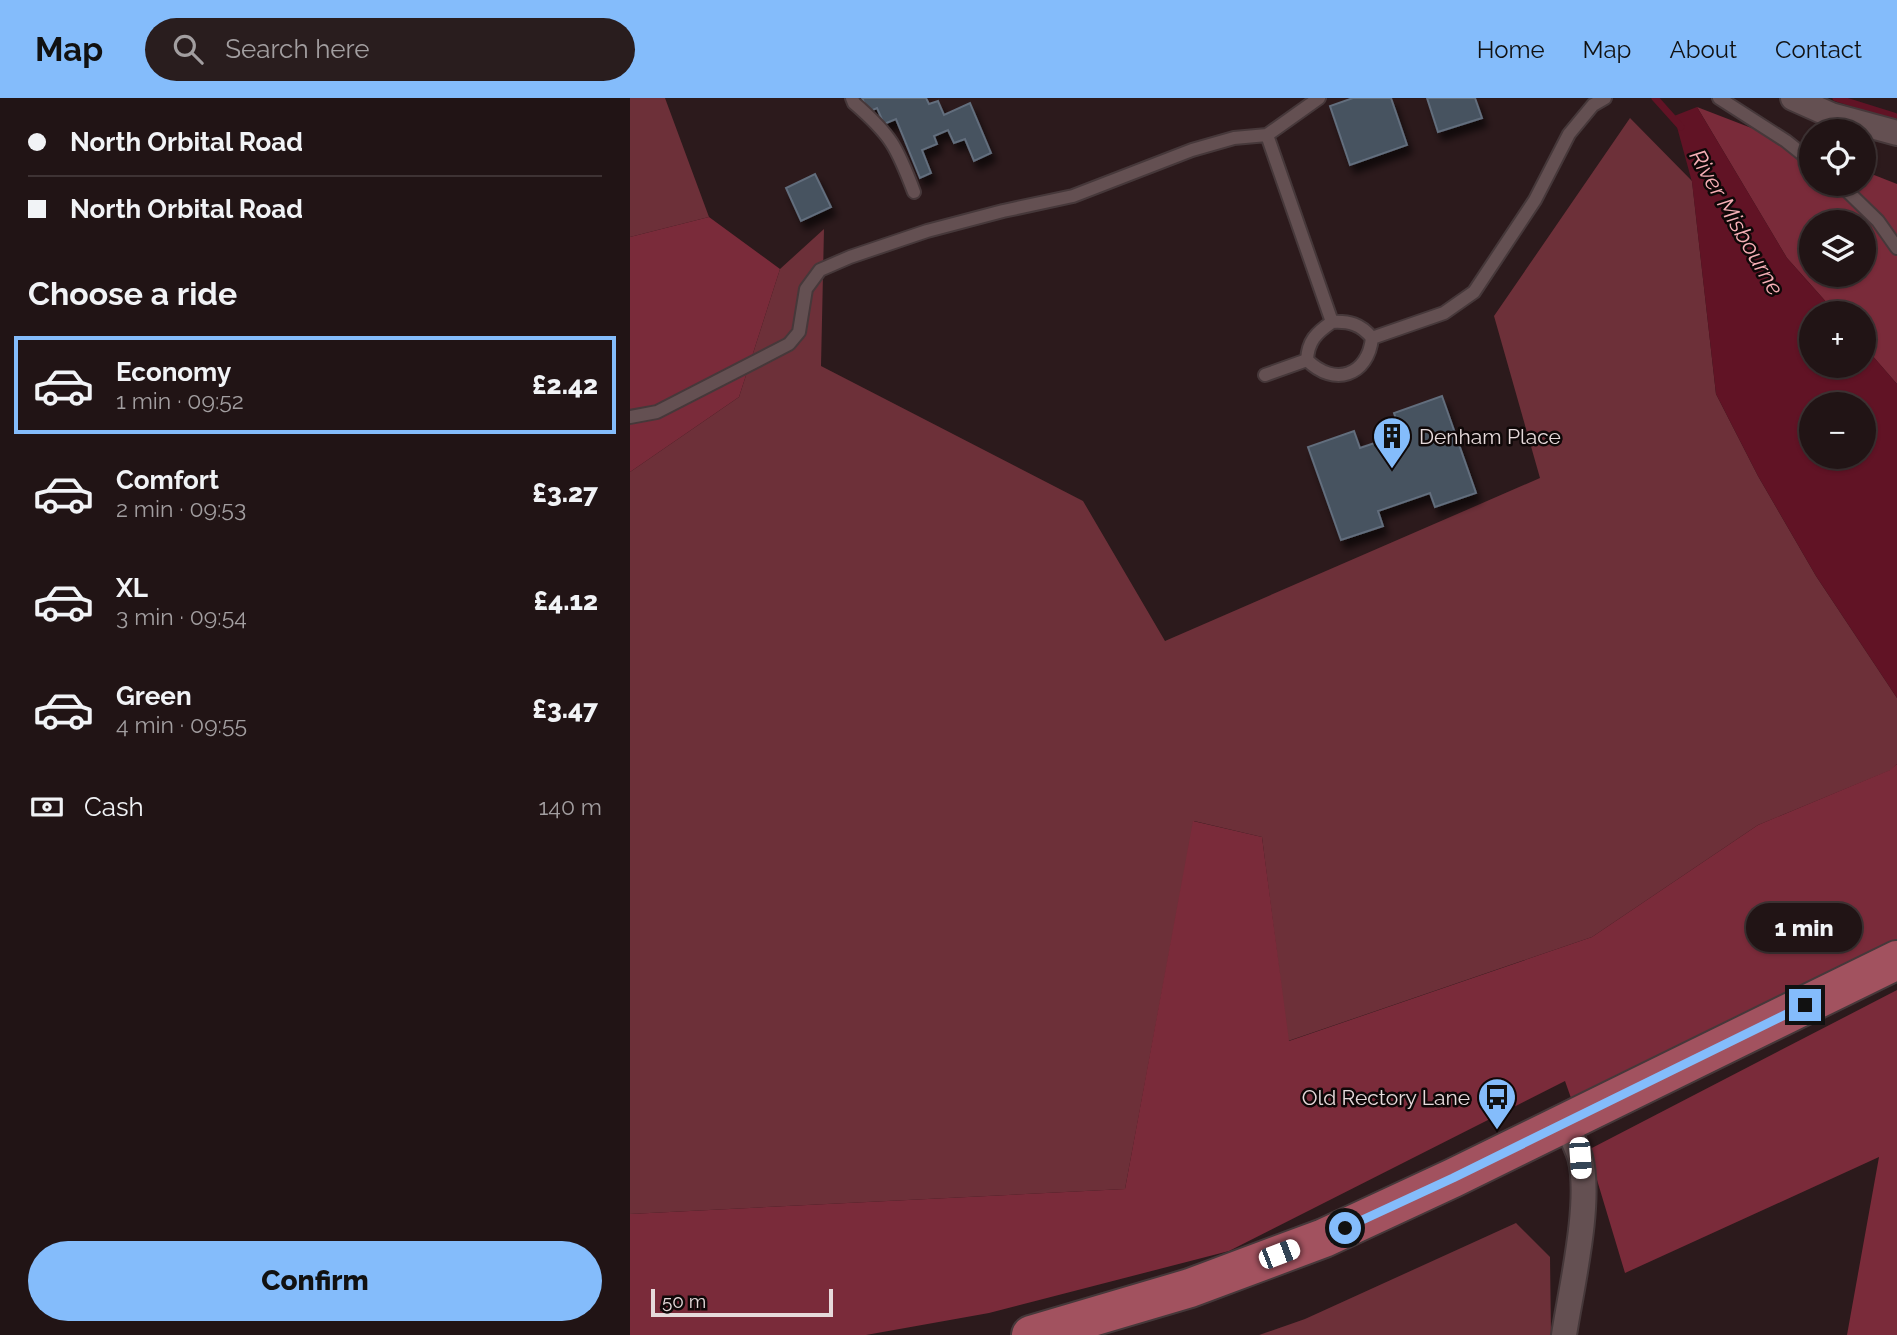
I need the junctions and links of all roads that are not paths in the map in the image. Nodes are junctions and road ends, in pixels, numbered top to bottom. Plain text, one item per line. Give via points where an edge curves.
1 (852, 98) edge
2 (1319, 98) edge
3 (1605, 98) edge
4 (1719, 98) edge
5 (1793, 98) edge
6 (1897, 134) edge
7 (1267, 135) junction
8 (1799, 151) edge
9 (914, 192) dead end
10 (1852, 196) edge
11 (1897, 248) edge
12 (1332, 322) junction
13 (1372, 338) junction
14 (1307, 360) junction
15 (1265, 375) dead end
16 (630, 417) edge
17 (1897, 960) edge
18 (1565, 1122) junction
19 (1031, 1335) edge
20 (1564, 1335) edge

1 - 9 lane via 892,140
2 - 7 lane
3 - 13 lane via 1593,105 1569,134 1535,200 1474,292 1444,313
4 - 8 lane
5 - 6 street via 1831,116
7 - 12 lane
7 - 16 lane via 1234,138 1192,150 1073,196 927,231 820,270 806,289 799,332 789,344 657,412
10 - 11 lane
12 - 13 lane via 1347,321 1364,328
12 - 14 lane via 1308,346
13 - 14 lane via 1371,354 1350,374 1318,371
14 - 15 lane
17 - 18 main road
18 - 19 main road via 1324,1238 1190,1288
18 - 20 street via 1580,1158 1583,1193

